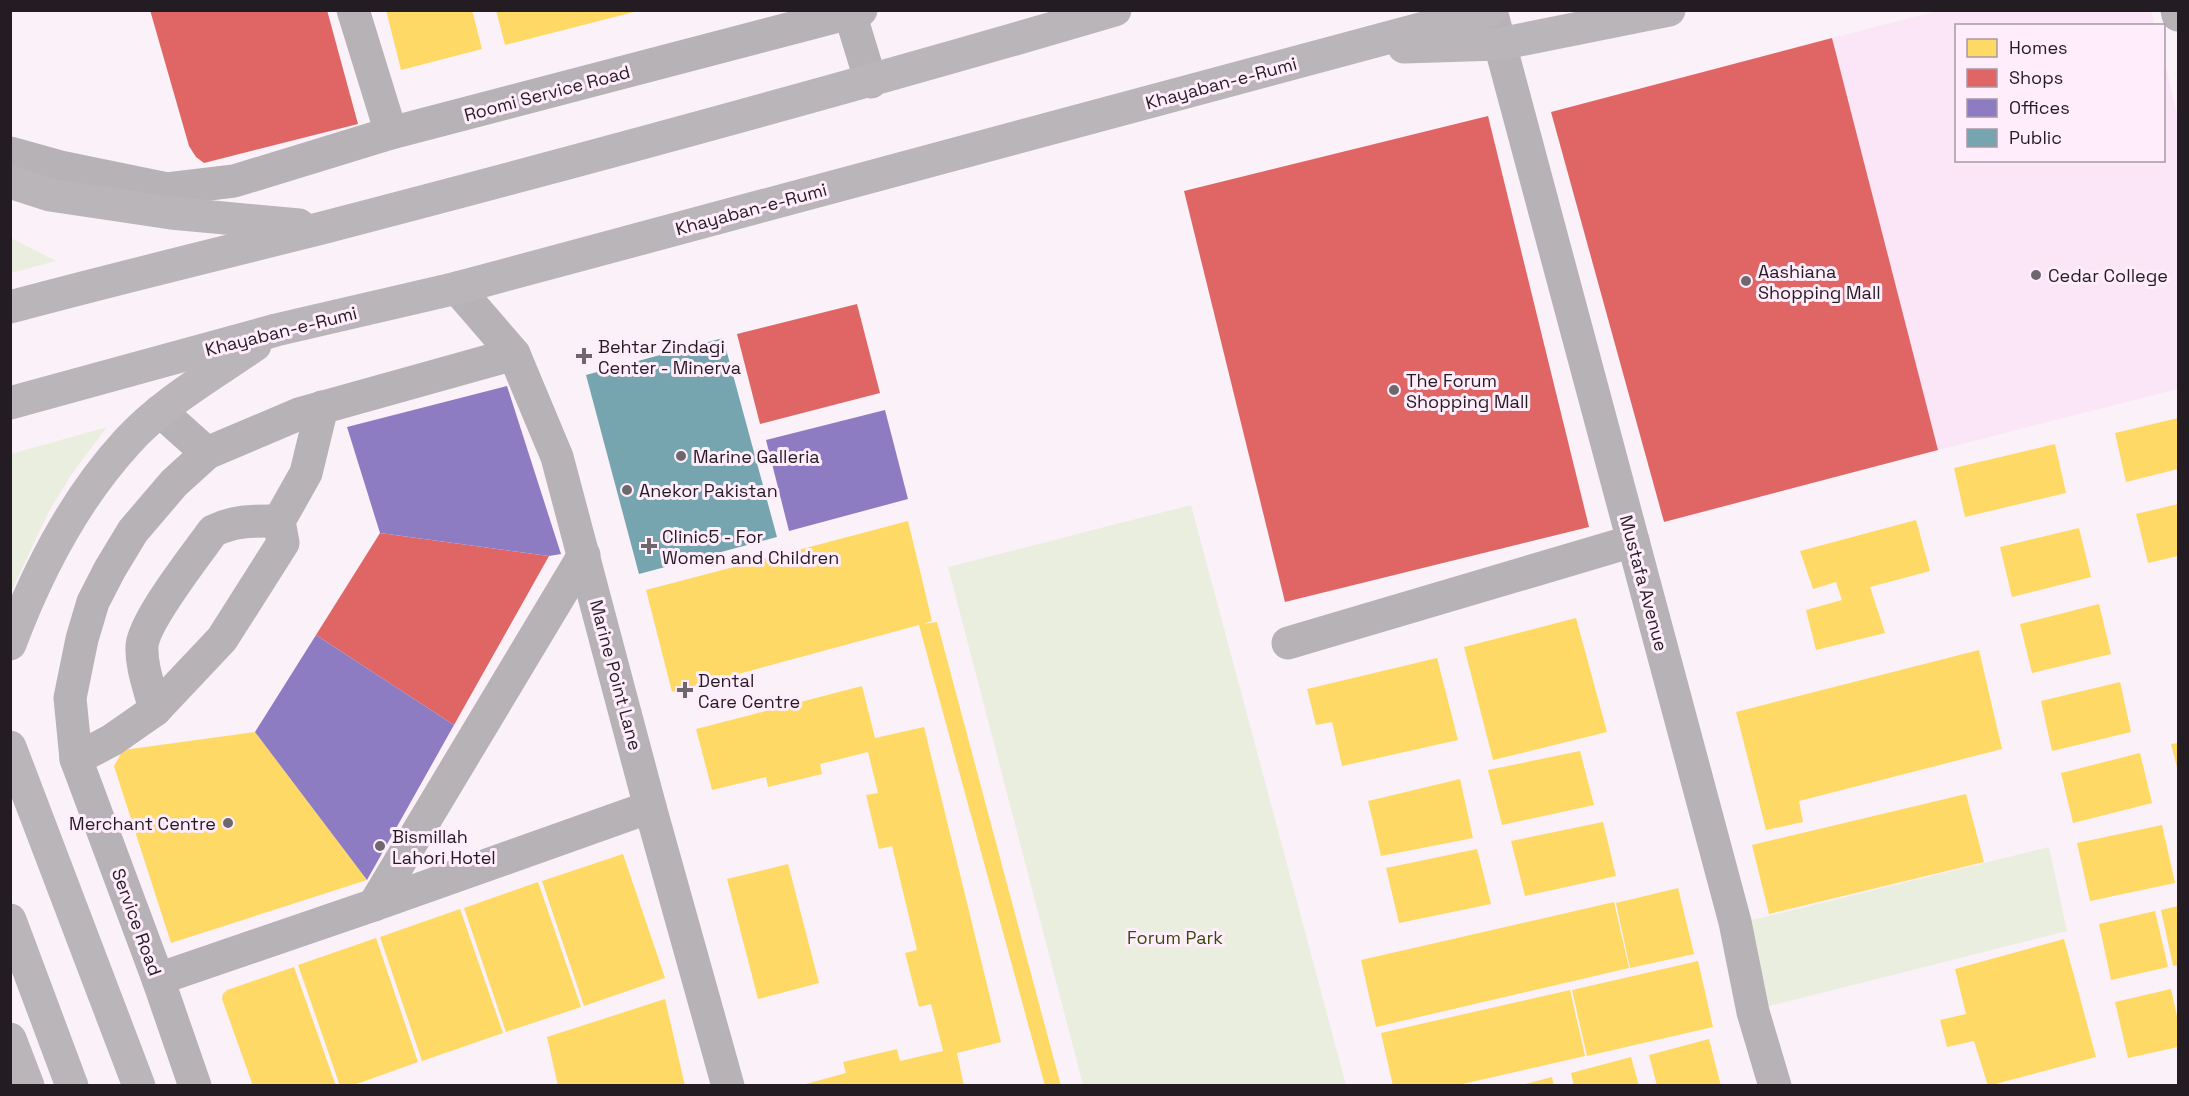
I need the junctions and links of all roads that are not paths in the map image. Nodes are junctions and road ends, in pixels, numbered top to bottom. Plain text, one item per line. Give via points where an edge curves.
1 (353, 10) edge
2 (1115, 10) edge
3 (1491, 10) edge
4 (1669, 10) edge
5 (853, 11) edge
6 (816, 16) edge
7 (1500, 44) junction
8 (1352, 48) junction
9 (871, 82) junction
10 (391, 134) junction
11 (10, 153) edge
12 (10, 182) edge
13 (169, 201) junction
14 (322, 228) junction
15 (457, 288) junction
16 (10, 307) edge
17 (276, 330) junction
18 (514, 354) junction
19 (10, 403) edge
20 (322, 407) junction
21 (160, 411) junction
22 (207, 453) junction
23 (279, 521) junction
24 (1633, 541) junction
25 (584, 555) junction
26 (1288, 643) dead end
27 (10, 644) edge
28 (154, 710) junction
29 (10, 747) edge
30 (76, 759) junction
31 (650, 807) junction
32 (374, 905) junction
33 (10, 920) edge
34 (158, 980) junction
35 (10, 1039) edge
36 (28, 1086) edge
37 (72, 1086) edge
38 (139, 1086) edge
39 (195, 1086) edge
40 (729, 1086) edge
41 (1775, 1086) edge

1 - 10 street
2 - 9 main road
3 - 7 street, Mustafa Avenue
3 - 8 main road, Khayaban-e-Rumi
4 - 7 main road
5 - 6 street, Roomi Service Road
5 - 9 street
6 - 10 street, Roomi Service Road
7 - 8 main road
7 - 24 street, Mustafa Avenue
8 - 15 main road, Khayaban-e-Rumi
9 - 14 main road
10 - 13 street, Roomi Service Road
11 - 13 street, Roomi Service Road
12 - 13 main road via 50,195
13 - 14 main road
14 - 16 main road
15 - 17 main road, Khayaban-e-Rumi
15 - 18 street, Marine Point Lane
17 - 19 main road, Khayaban-e-Rumi
17 - 21 main road
18 - 20 street, Service Road
18 - 25 street, Marine Point Lane via 557,457
20 - 22 street, Service Road
20 - 23 street via 306,473
21 - 22 street
21 - 27 main road via 127,441 96,481 60,537 29,596
22 - 30 street, Service Road via 174,483 133,531 93,602 70,698
23 - 28 street via 284,543 222,639
23 - 28 street via 239,521 213,531 148,623 142,644 143,662
24 - 26 street
24 - 41 street, Mustafa Avenue
25 - 31 street, Marine Point Lane
25 - 32 street
28 - 30 street via 112,740
29 - 38 main road
30 - 34 street, Service Road
31 - 32 street
31 - 40 street, Marine Point Lane
32 - 34 street
33 - 37 main road
34 - 39 street, Service Road
35 - 36 main road

